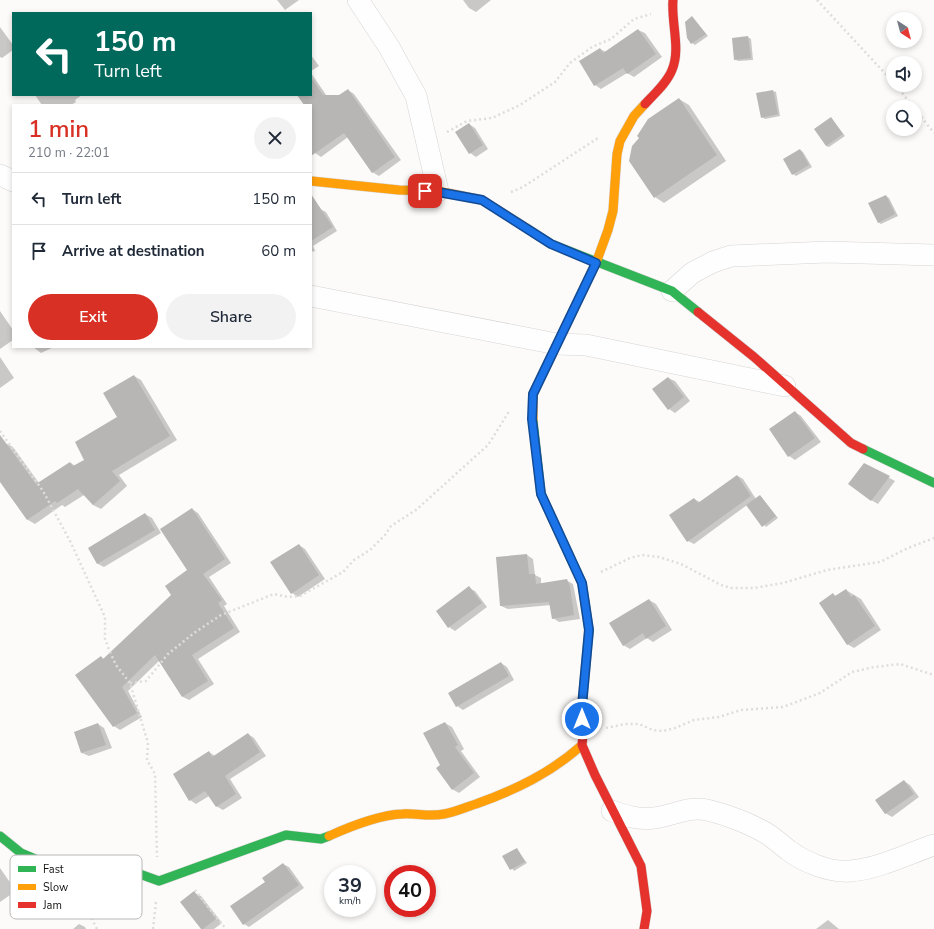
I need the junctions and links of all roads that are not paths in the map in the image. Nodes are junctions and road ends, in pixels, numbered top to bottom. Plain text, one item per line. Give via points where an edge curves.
1 (358, 0) edge
2 (673, 1) edge
3 (0, 175) edge
4 (312, 180) edge
5 (12, 181) edge
6 (438, 192) junction
7 (934, 254) edge
8 (596, 263) junction
9 (672, 291) junction
10 (312, 296) edge
11 (557, 344) junction
12 (785, 386) junction
13 (934, 483) edge
14 (582, 745) junction
15 (612, 811) junction
16 (0, 836) edge
17 (934, 845) edge
18 (23, 855) edge
19 (142, 875) edge
20 (644, 929) edge

1 - 6 street via 389,47 416,96
2 - 8 street via 676,55 672,71 634,116 620,141 613,212
3 - 5 street
4 - 6 street
6 - 8 street via 482,200 551,244
7 - 9 street via 827,252 731,256 692,273
8 - 9 street
8 - 11 street
9 - 12 street via 754,357
10 - 11 street
11 - 12 street via 586,345
11 - 14 street via 533,394 532,419 541,494 582,583 589,630 582,706
12 - 13 street via 851,443
14 - 15 street
14 - 19 street via 568,759 529,782 446,814 401,814 355,825 321,839 286,835 159,881
15 - 17 street via 642,819 687,809 707,810 768,834 789,851 824,868 849,872 874,867
15 - 20 street via 641,866 647,911
16 - 18 street

